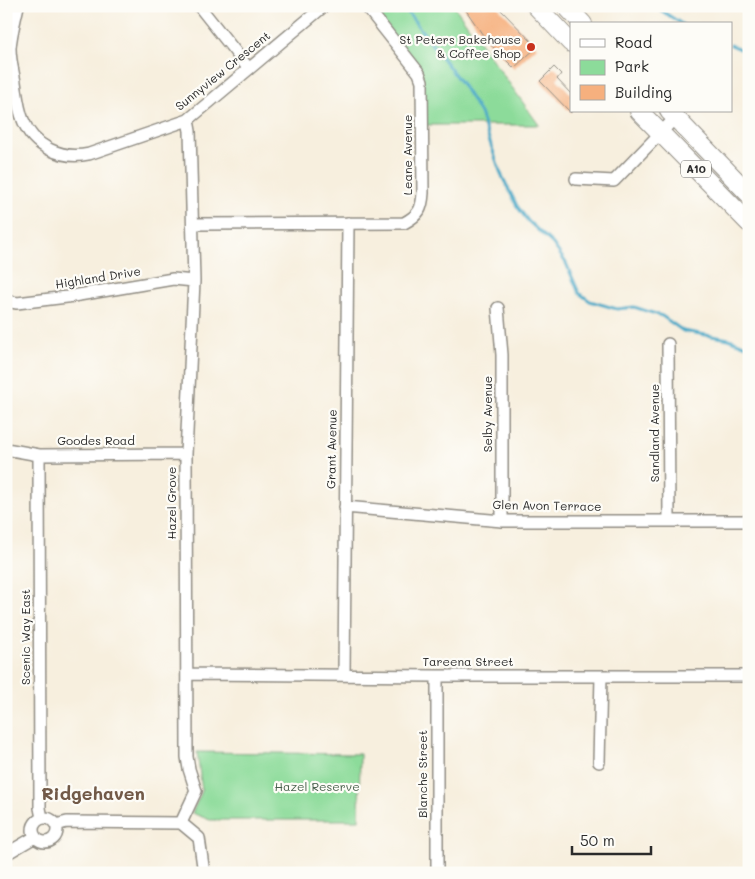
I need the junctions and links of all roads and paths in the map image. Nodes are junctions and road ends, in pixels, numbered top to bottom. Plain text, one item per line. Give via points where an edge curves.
1 (18, 6) edge
2 (199, 6) edge
3 (324, 6) edge
4 (366, 6) edge
5 (536, 6) edge
6 (566, 6) edge
7 (581, 22) edge
8 (570, 41) edge
9 (249, 69) junction
10 (640, 112) edge
11 (672, 115) edge
12 (188, 120) junction
13 (661, 134) junction
14 (576, 179) dead end
15 (747, 189) edge
16 (730, 204) junction
17 (348, 223) junction
18 (749, 223) edge
19 (193, 224) junction
20 (194, 281) junction
21 (6, 301) edge
22 (498, 308) dead end
23 (668, 344) dead end
24 (6, 449) edge
25 (186, 454) junction
26 (39, 455) junction
27 (345, 507) junction
28 (502, 520) junction
29 (749, 521) edge
30 (669, 522) junction
31 (187, 674) junction
32 (344, 675) junction
33 (437, 676) junction
34 (601, 676) junction
35 (749, 676) edge
36 (599, 762) dead end
37 (42, 818) junction
38 (181, 823) junction
39 (56, 825) junction
40 (35, 837) junction
41 (6, 854) edge
42 (204, 873) edge
43 (437, 873) edge

1 - 12 street, Sunnyview Crescent via 10,51 18,99 27,129 46,148 64,155 89,154
2 - 9 street
3 - 9 street, Sunnyview Crescent
4 - 17 street, Leane Avenue via 422,81 422,207 417,215 404,223
5 - 8 main road
6 - 7 main road
9 - 12 street, Sunnyview Crescent
10 - 13 main road, A10
11 - 13 street
11 - 15 main road, A10
12 - 19 street, Hazel Grove
13 - 14 street via 614,181
13 - 16 main road, A10
15 - 16 street
16 - 18 main road, A10
17 - 19 street, Leane Avenue
17 - 27 street, Grant Avenue
19 - 20 street, Hazel Grove
20 - 21 street, Highland Drive via 173,279 67,298 17,303
20 - 25 street, Hazel Grove
22 - 28 street, Selby Avenue via 502,354
23 - 30 street, Sandland Avenue
24 - 26 street, Goodes Road
25 - 26 street, Goodes Road
25 - 31 street, Hazel Grove
26 - 37 street, Scenic Way East
27 - 28 street, Glen Avon Terrace
27 - 32 street, Grant Avenue
28 - 30 street, Glen Avon Terrace
29 - 30 street, Glen Avon Terrace
31 - 32 street, Tareena Street
31 - 38 street, Hazel Grove via 187,757 196,791
32 - 33 street, Tareena Street
33 - 34 street, Tareena Street
33 - 43 street, Blanche Street
34 - 35 street, Tareena Street
34 - 36 street
37 - 39 street via 48,818
37 - 40 street via 33,826
38 - 39 street via 67,822
38 - 42 street via 199,838
39 - 40 street via 55,838 51,841 41,842
40 - 41 street

